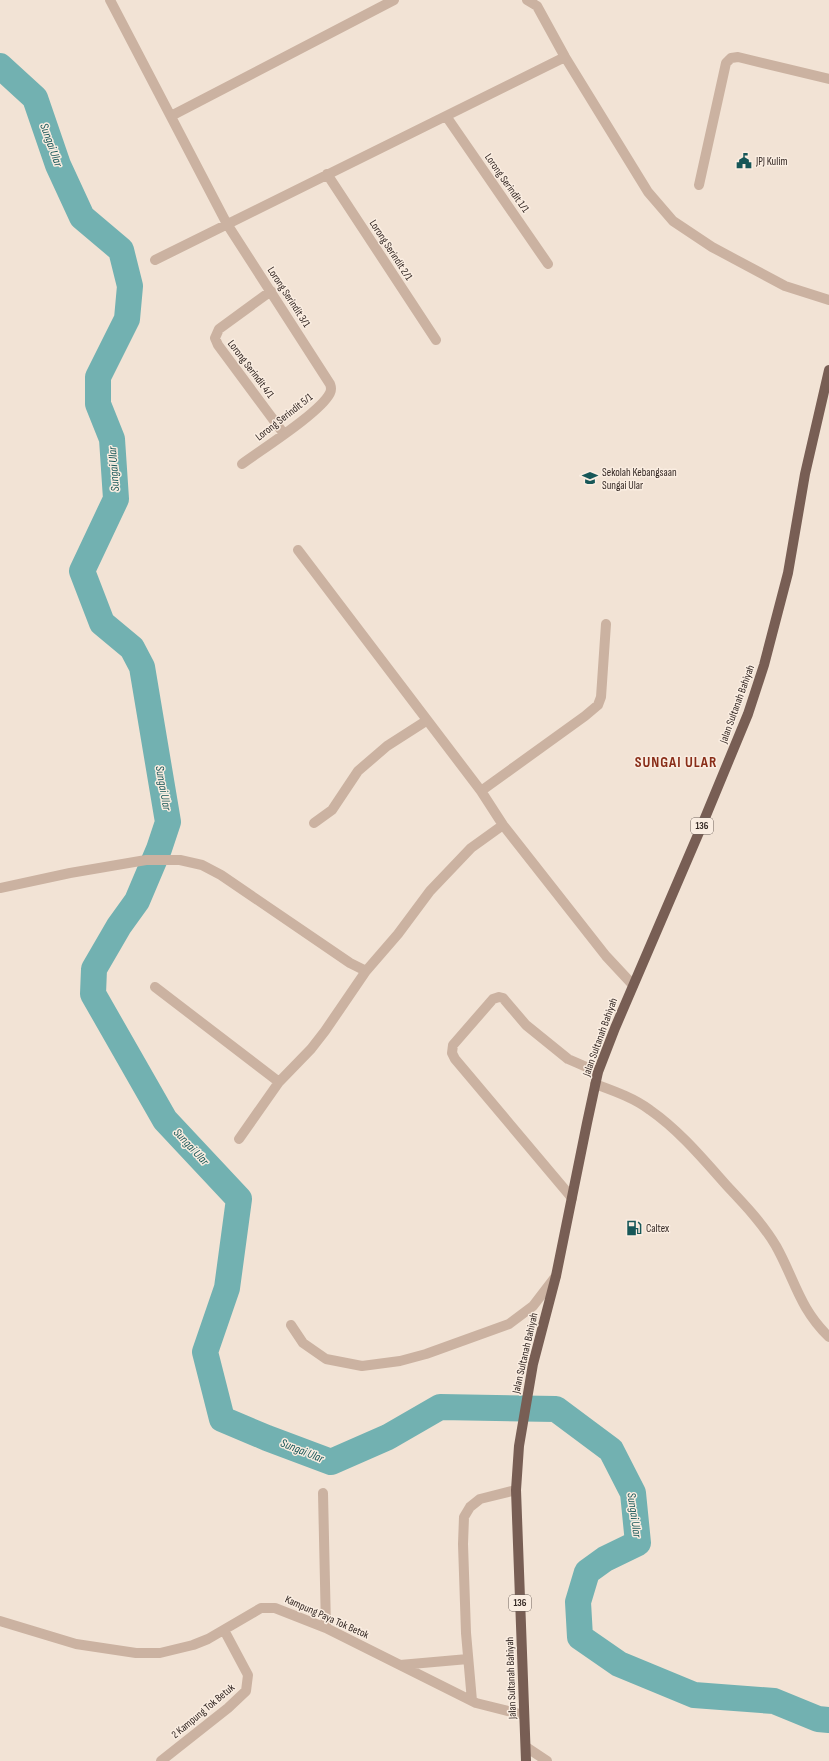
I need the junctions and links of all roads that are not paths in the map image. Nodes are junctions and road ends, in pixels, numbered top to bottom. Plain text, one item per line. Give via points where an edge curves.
1 (110, 0) edge
2 (394, 0) edge
3 (528, 0) edge
4 (565, 57) junction
5 (829, 79) edge
6 (171, 116) junction
7 (446, 116) junction
8 (327, 174) junction
9 (699, 185) dead end
10 (227, 224) junction
11 (155, 260) dead end
12 (548, 264) dead end
13 (271, 291) junction
14 (829, 300) edge
15 (436, 340) dead end
16 (829, 370) edge
17 (330, 384) joint
18 (284, 434) junction
19 (242, 464) dead end
20 (298, 550) dead end
21 (606, 624) dead end
22 (426, 721) junction
23 (481, 791) junction
24 (314, 823) dead end
25 (503, 825) junction
26 (0, 888) edge
27 (366, 972) junction
28 (633, 985) junction
29 (154, 987) dead end
30 (598, 1072) junction
31 (279, 1082) junction
32 (595, 1084) junction
33 (239, 1139) dead end
34 (572, 1198) junction
35 (556, 1276) junction
36 (291, 1325) dead end
37 (829, 1337) edge
38 (516, 1490) junction
39 (324, 1493) dead end
40 (0, 1621) edge
41 (326, 1628) junction
42 (224, 1630) junction
43 (468, 1659) junction
44 (400, 1665) junction
45 (472, 1701) junction
46 (524, 1715) junction
47 (526, 1748) junction
48 (161, 1761) edge
49 (526, 1761) edge
50 (547, 1761) edge

1 - 6 street, Lorong Serindit 3/1
2 - 6 street
3 - 4 street via 537,6
4 - 7 street
4 - 14 street via 648,192 673,221 712,247 785,286
5 - 9 street via 738,57 731,58 726,63
6 - 10 street, Lorong Serindit 3/1
7 - 8 street
7 - 12 street, Lorong Serindit 1/1
8 - 10 street
8 - 15 street, Lorong Serindit 2/1
10 - 11 street
10 - 13 street, Lorong Serindit 3/1
13 - 17 street, Lorong Serindit 3/1
13 - 18 street, Lorong Serindit 4/1 via 219,329 216,338 218,345
16 - 28 main road, Jalan Sultanah Bahiyah / 136 via 805,474 788,573 764,665 748,714
17 - 18 street, Lorong Serindit 5/1 via 330,395 318,408
18 - 19 street, Lorong Serindit 5/1
20 - 22 street
21 - 23 street via 601,697 598,705
22 - 23 street
22 - 24 street via 387,746 358,771 332,810
23 - 25 street
25 - 27 street via 471,848 430,891
25 - 28 street via 606,956
26 - 27 street via 146,860 180,860 202,865 222,875
27 - 31 street via 326,1031
28 - 30 main road, Jalan Sultanah Bahiyah / 136
29 - 31 street
30 - 32 main road, Jalan Sultanah Bahiyah / 136
30 - 34 street via 568,1059 526,1025 503,998 499,997 493,998 453,1045 452,1053 456,1059
31 - 33 street
32 - 34 main road, Jalan Sultanah Bahiyah / 136
32 - 37 street via 627,1096 650,1109 682,1136 759,1222 776,1245 810,1316
34 - 35 main road, Jalan Sultanah Bahiyah / 136
35 - 36 street via 533,1306 509,1324 400,1361 362,1366 326,1359 303,1343
35 - 38 main road, Jalan Sultanah Bahiyah / 136 via 533,1364 519,1446
38 - 43 street via 480,1498 464,1517
38 - 46 main road, Jalan Sultanah Bahiyah / 136
39 - 41 street
40 - 42 street, Kampung Paya Tok Betok via 76,1644 136,1653 160,1653 193,1645
41 - 42 street, Kampung Paya Tok Betok via 268,1607 261,1608
41 - 44 street, Kampung Paya Tok Betok
42 - 48 street, 2 Kampung Tok Betuk via 248,1675 246,1691
43 - 44 street
43 - 45 street
44 - 45 street, Kampung Paya Tok Betok
45 - 46 street, Kampung Paya Tok Betok
46 - 47 main road, Jalan Sultanah Bahiyah / 136
47 - 49 main road, Jalan Sultanah Bahiyah / 136
47 - 50 street

